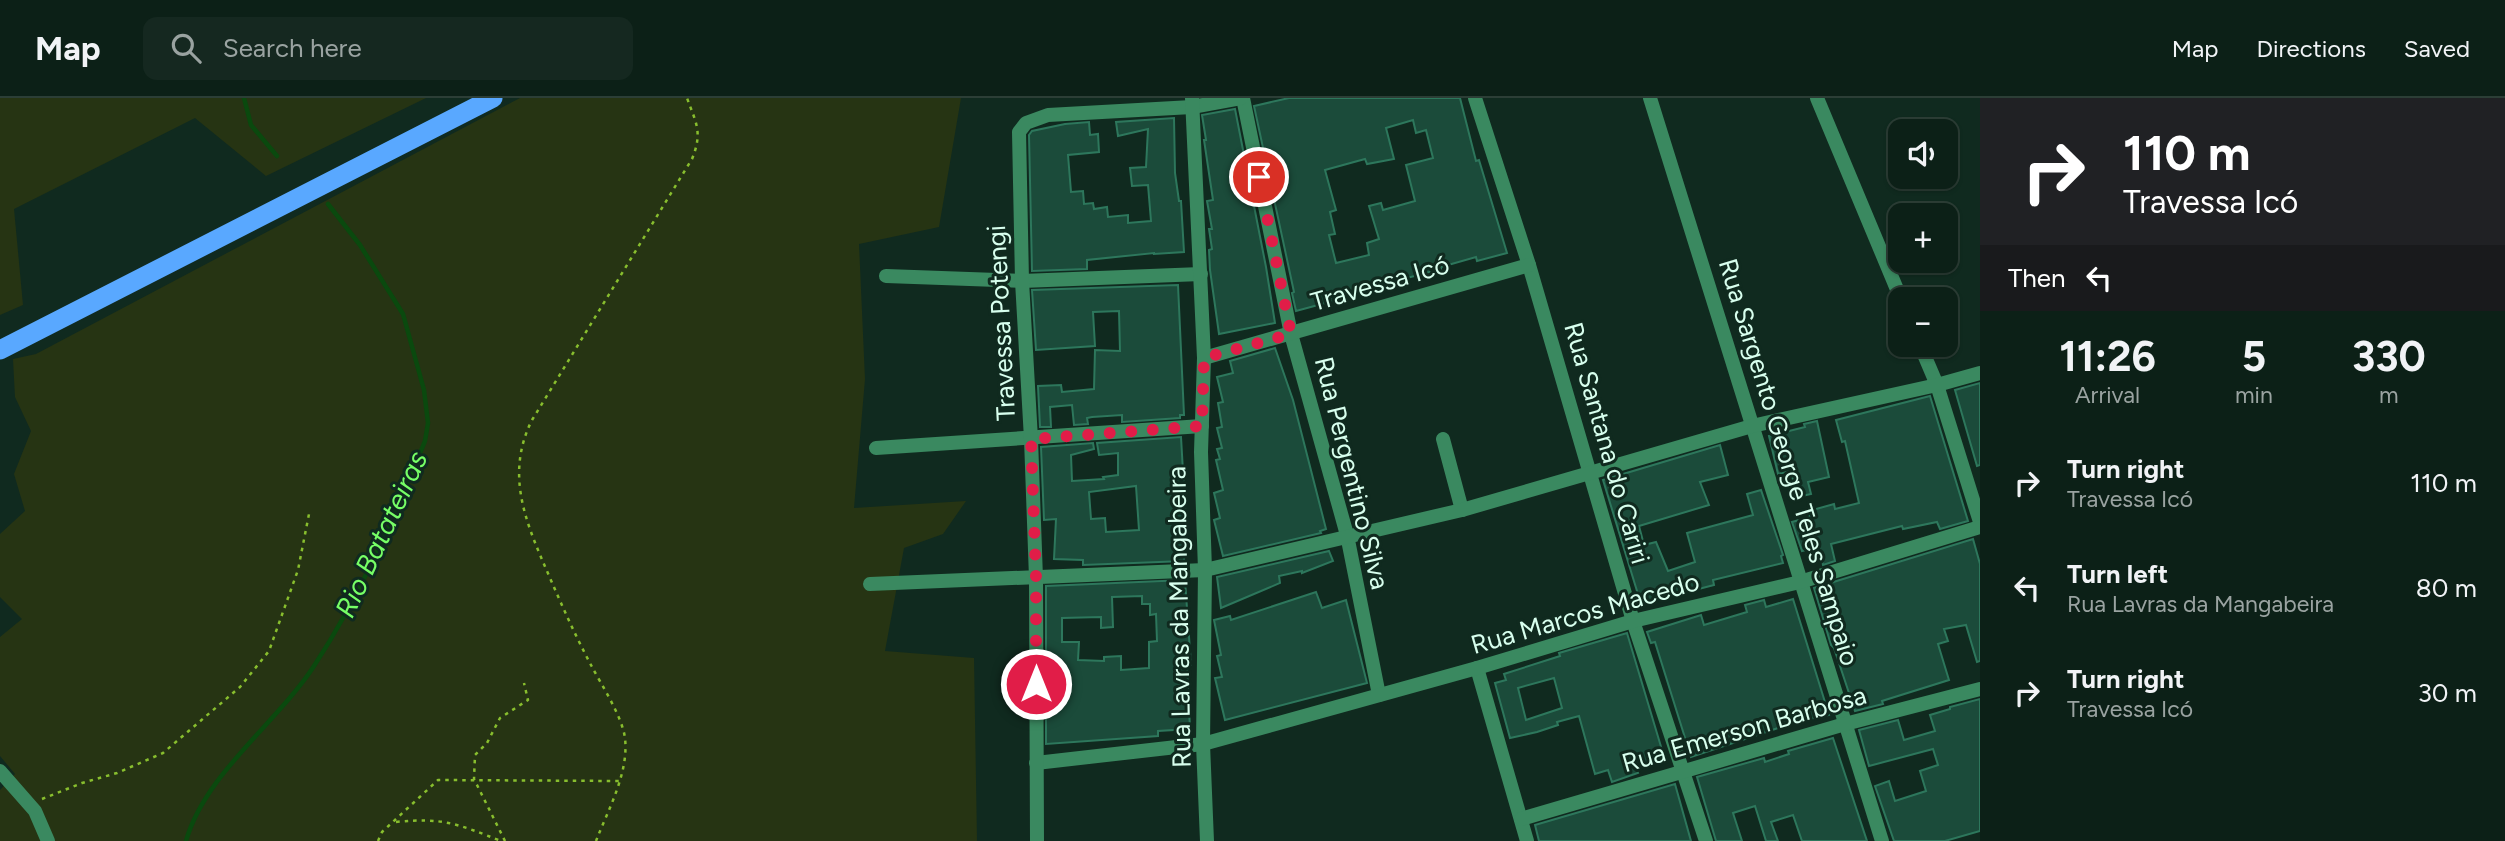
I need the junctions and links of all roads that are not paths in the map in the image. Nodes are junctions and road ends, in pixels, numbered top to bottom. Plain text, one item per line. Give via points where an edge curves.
1 (493, 98) edge
2 (1242, 98) edge
3 (1475, 98) edge
4 (1650, 98) edge
5 (1816, 98) edge
6 (1192, 102) edge
7 (1529, 265) junction
8 (1201, 274) junction
9 (886, 276) dead end
10 (1022, 281) junction
11 (1896, 287) edge
12 (1291, 334) junction
13 (0, 350) edge
14 (1925, 357) edge
15 (1204, 358) junction
16 (1980, 373) edge
17 (1937, 385) junction
18 (1202, 426) junction
19 (1752, 426) junction
20 (1031, 439) junction
21 (1443, 439) dead end
22 (876, 448) dead end
23 (1590, 473) junction
24 (1462, 510) junction
25 (1980, 522) edge
26 (1980, 527) edge
27 (1347, 535) junction
28 (1205, 570) junction
29 (1036, 578) junction
30 (1800, 582) junction
31 (870, 584) dead end
32 (1633, 621) junction
33 (1477, 668) junction
34 (1980, 689) edge
35 (1379, 695) junction
36 (1845, 724) junction
37 (1203, 744) junction
38 (1036, 763) junction
39 (0, 771) edge
40 (1685, 773) junction
41 (1521, 819) junction
42 (48, 841) edge
43 (1037, 841) edge
44 (1207, 841) edge
45 (1527, 841) edge
46 (1706, 841) edge
47 (1882, 841) edge

1 - 13 highway
2 - 6 street
2 - 12 street, Rua Pergentino Silva
3 - 7 street, Rua Santana do Cariri
4 - 19 street, Rua Sargento George Teles Sampaio
5 - 11 street
6 - 8 street, Rua Lavras da Mangabeira
6 - 10 street, Travessa Potengi via 1048,115 1026,123 1017,139
7 - 12 street, Travessa Icó
7 - 23 street, Rua Santana do Cariri
8 - 10 street
8 - 15 street, Rua Lavras da Mangabeira
9 - 10 street
10 - 20 street, Travessa Potengi
12 - 15 street, Travessa Icó
12 - 27 street, Rua Pergentino Silva
14 - 17 street
15 - 18 street, Rua Lavras da Mangabeira
16 - 17 street
17 - 19 street
17 - 25 street
18 - 20 street
18 - 28 street, Rua Lavras da Mangabeira
19 - 23 street
19 - 30 street, Rua Sargento George Teles Sampaio
20 - 22 street
20 - 29 street, Travessa Potengi
21 - 24 street
23 - 24 street
23 - 32 street, Rua Santana do Cariri
24 - 27 street
26 - 30 street, Rua Marcos Macedo
27 - 28 street
27 - 35 street, Rua Pergentino Silva
28 - 29 street
28 - 37 street, Rua Lavras da Mangabeira
29 - 31 street
29 - 38 street, Travessa Potengi
30 - 32 street, Rua Marcos Macedo
30 - 36 street, Rua Sargento George Teles Sampaio
32 - 33 street, Rua Marcos Macedo
32 - 40 street, Rua Santana do Cariri
33 - 35 street, Rua Marcos Macedo
33 - 41 street
34 - 36 street, Rua Emerson Barbosa
35 - 37 street, Rua Marcos Macedo
36 - 40 street, Rua Emerson Barbosa
36 - 47 street, Rua Sargento George Teles Sampaio
37 - 38 street, Rua Marcos Macedo
37 - 44 street, Rua Lavras da Mangabeira
38 - 43 street, Travessa Potengi
39 - 42 street via 35,811
40 - 41 street, Rua Emerson Barbosa
40 - 46 street, Rua Santana do Cariri
41 - 45 street

